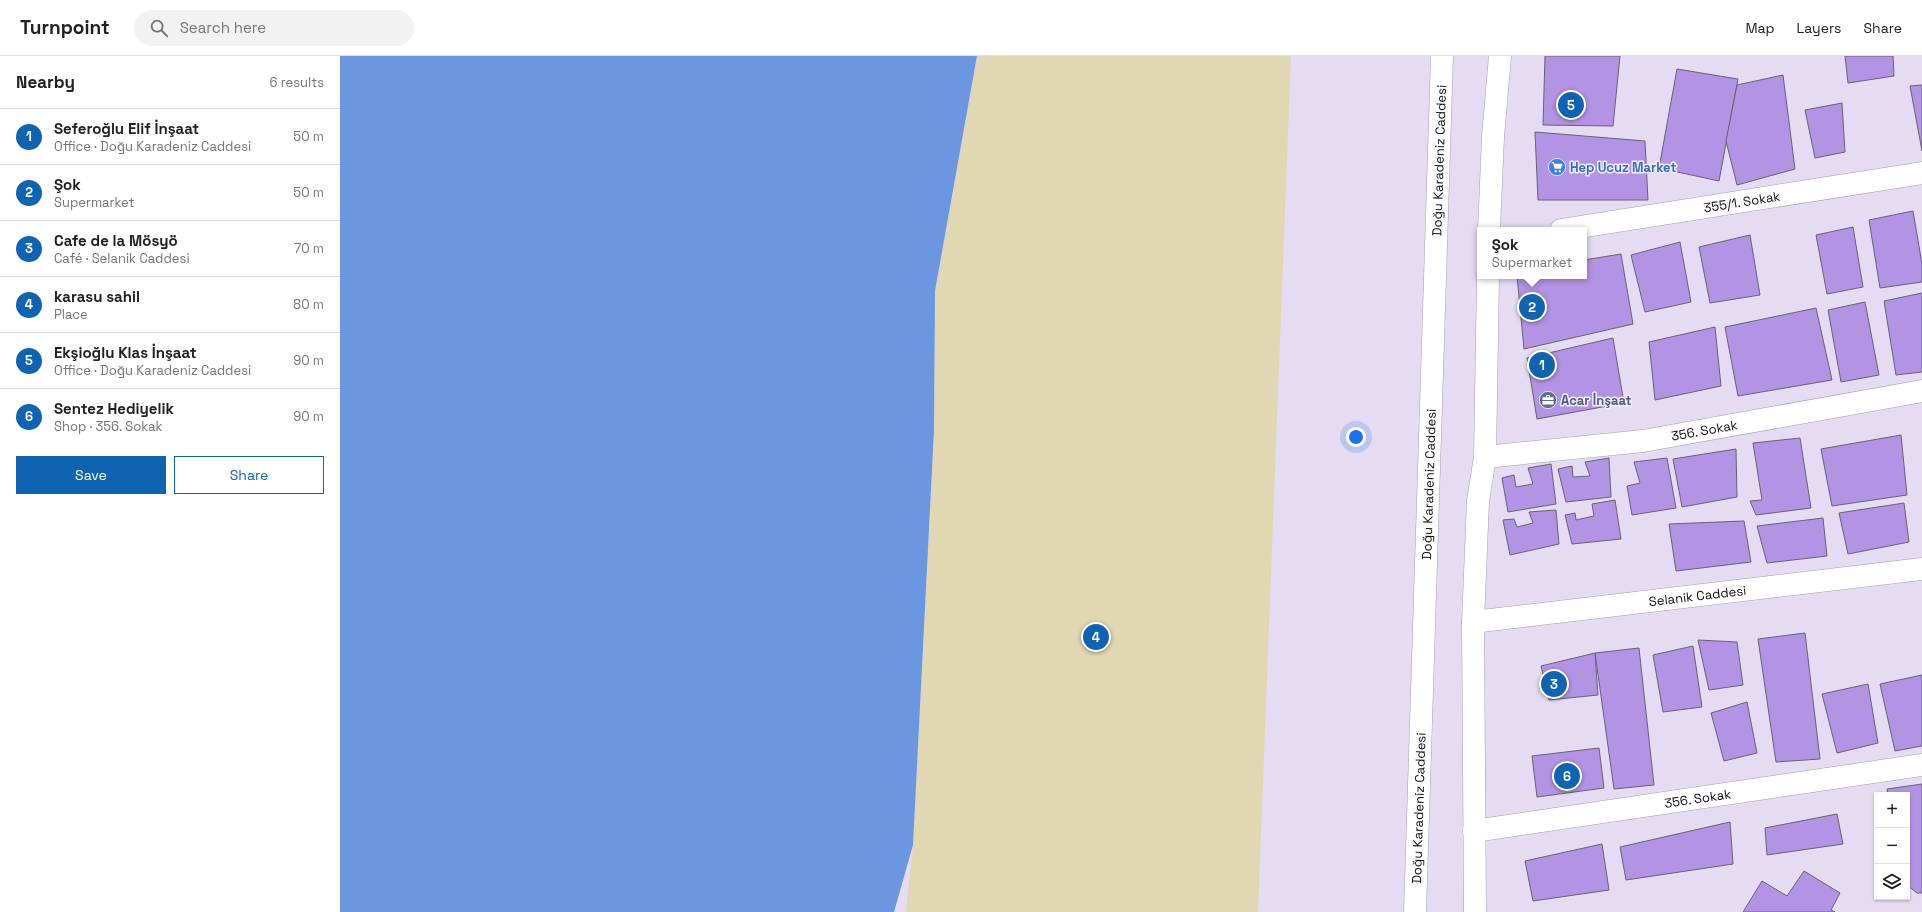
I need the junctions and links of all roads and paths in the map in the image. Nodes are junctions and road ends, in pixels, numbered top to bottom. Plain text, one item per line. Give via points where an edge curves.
1 (1442, 56) edge
2 (1500, 56) edge
3 (1922, 173) edge
4 (1489, 227) edge
5 (1580, 227) edge
6 (1488, 279) edge
7 (1922, 391) edge
8 (1485, 457) junction
9 (1922, 569) edge
10 (1473, 622) junction
11 (1922, 765) edge
12 (1474, 831) junction
13 (1415, 912) edge
14 (1475, 912) edge

1 - 13 street, Doğu Karadeniz Caddesi
2 - 4 street
3 - 5 street, 355/1. Sokak
6 - 8 street
7 - 8 street, 356. Sokak via 1643,441
8 - 10 street via 1478,501
9 - 10 street, Selanik Caddesi
10 - 12 street
11 - 12 street, 356. Sokak
12 - 14 street

